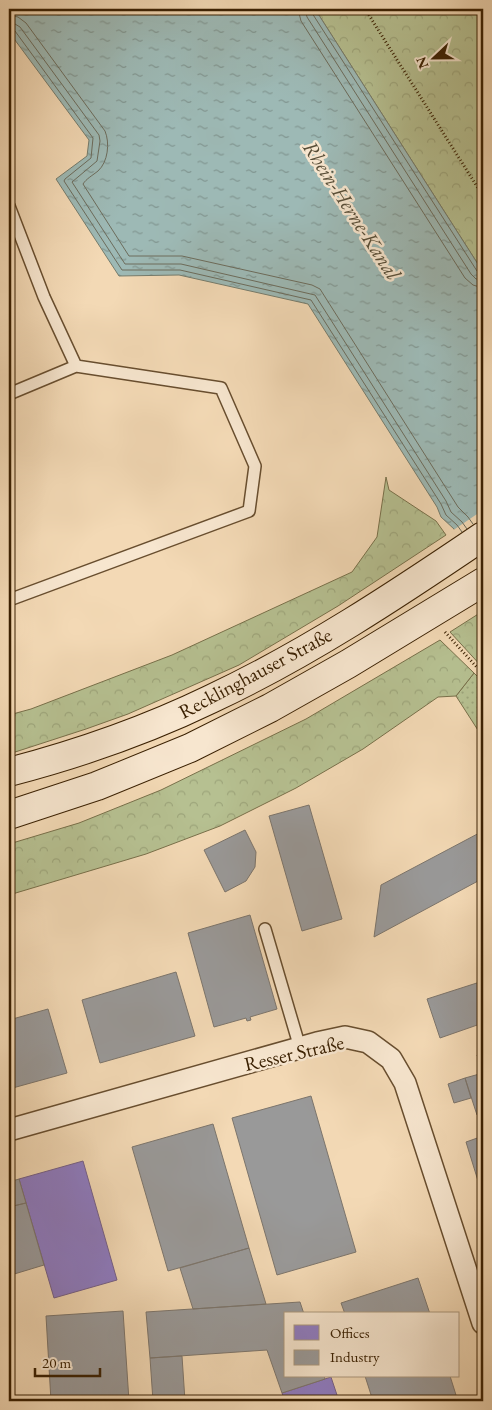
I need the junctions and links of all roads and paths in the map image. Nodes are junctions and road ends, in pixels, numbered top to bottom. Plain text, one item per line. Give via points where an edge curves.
1 (365, 9) edge
2 (483, 196) edge
3 (9, 206) edge
4 (76, 366) junction
5 (9, 394) edge
6 (483, 536) edge
7 (480, 584) edge
8 (9, 600) edge
9 (444, 631) dead end
10 (483, 674) edge
11 (9, 772) edge
12 (9, 815) edge
13 (265, 929) dead end
14 (300, 1048) junction
15 (9, 1130) edge
16 (483, 1323) edge

1 - 2 path
3 - 4 lane via 44,297
4 - 5 lane
4 - 8 lane via 221,388 255,466 249,511
6 - 11 main road, Recklinghauser Straße via 333,634 212,699 99,745
7 - 12 main road, Recklinghauser Straße via 339,669 190,748 97,786
9 - 10 path
13 - 14 lane
14 - 15 street, Resser Straße
14 - 16 street, Resser Straße via 345,1037 368,1042 391,1059 405,1083

